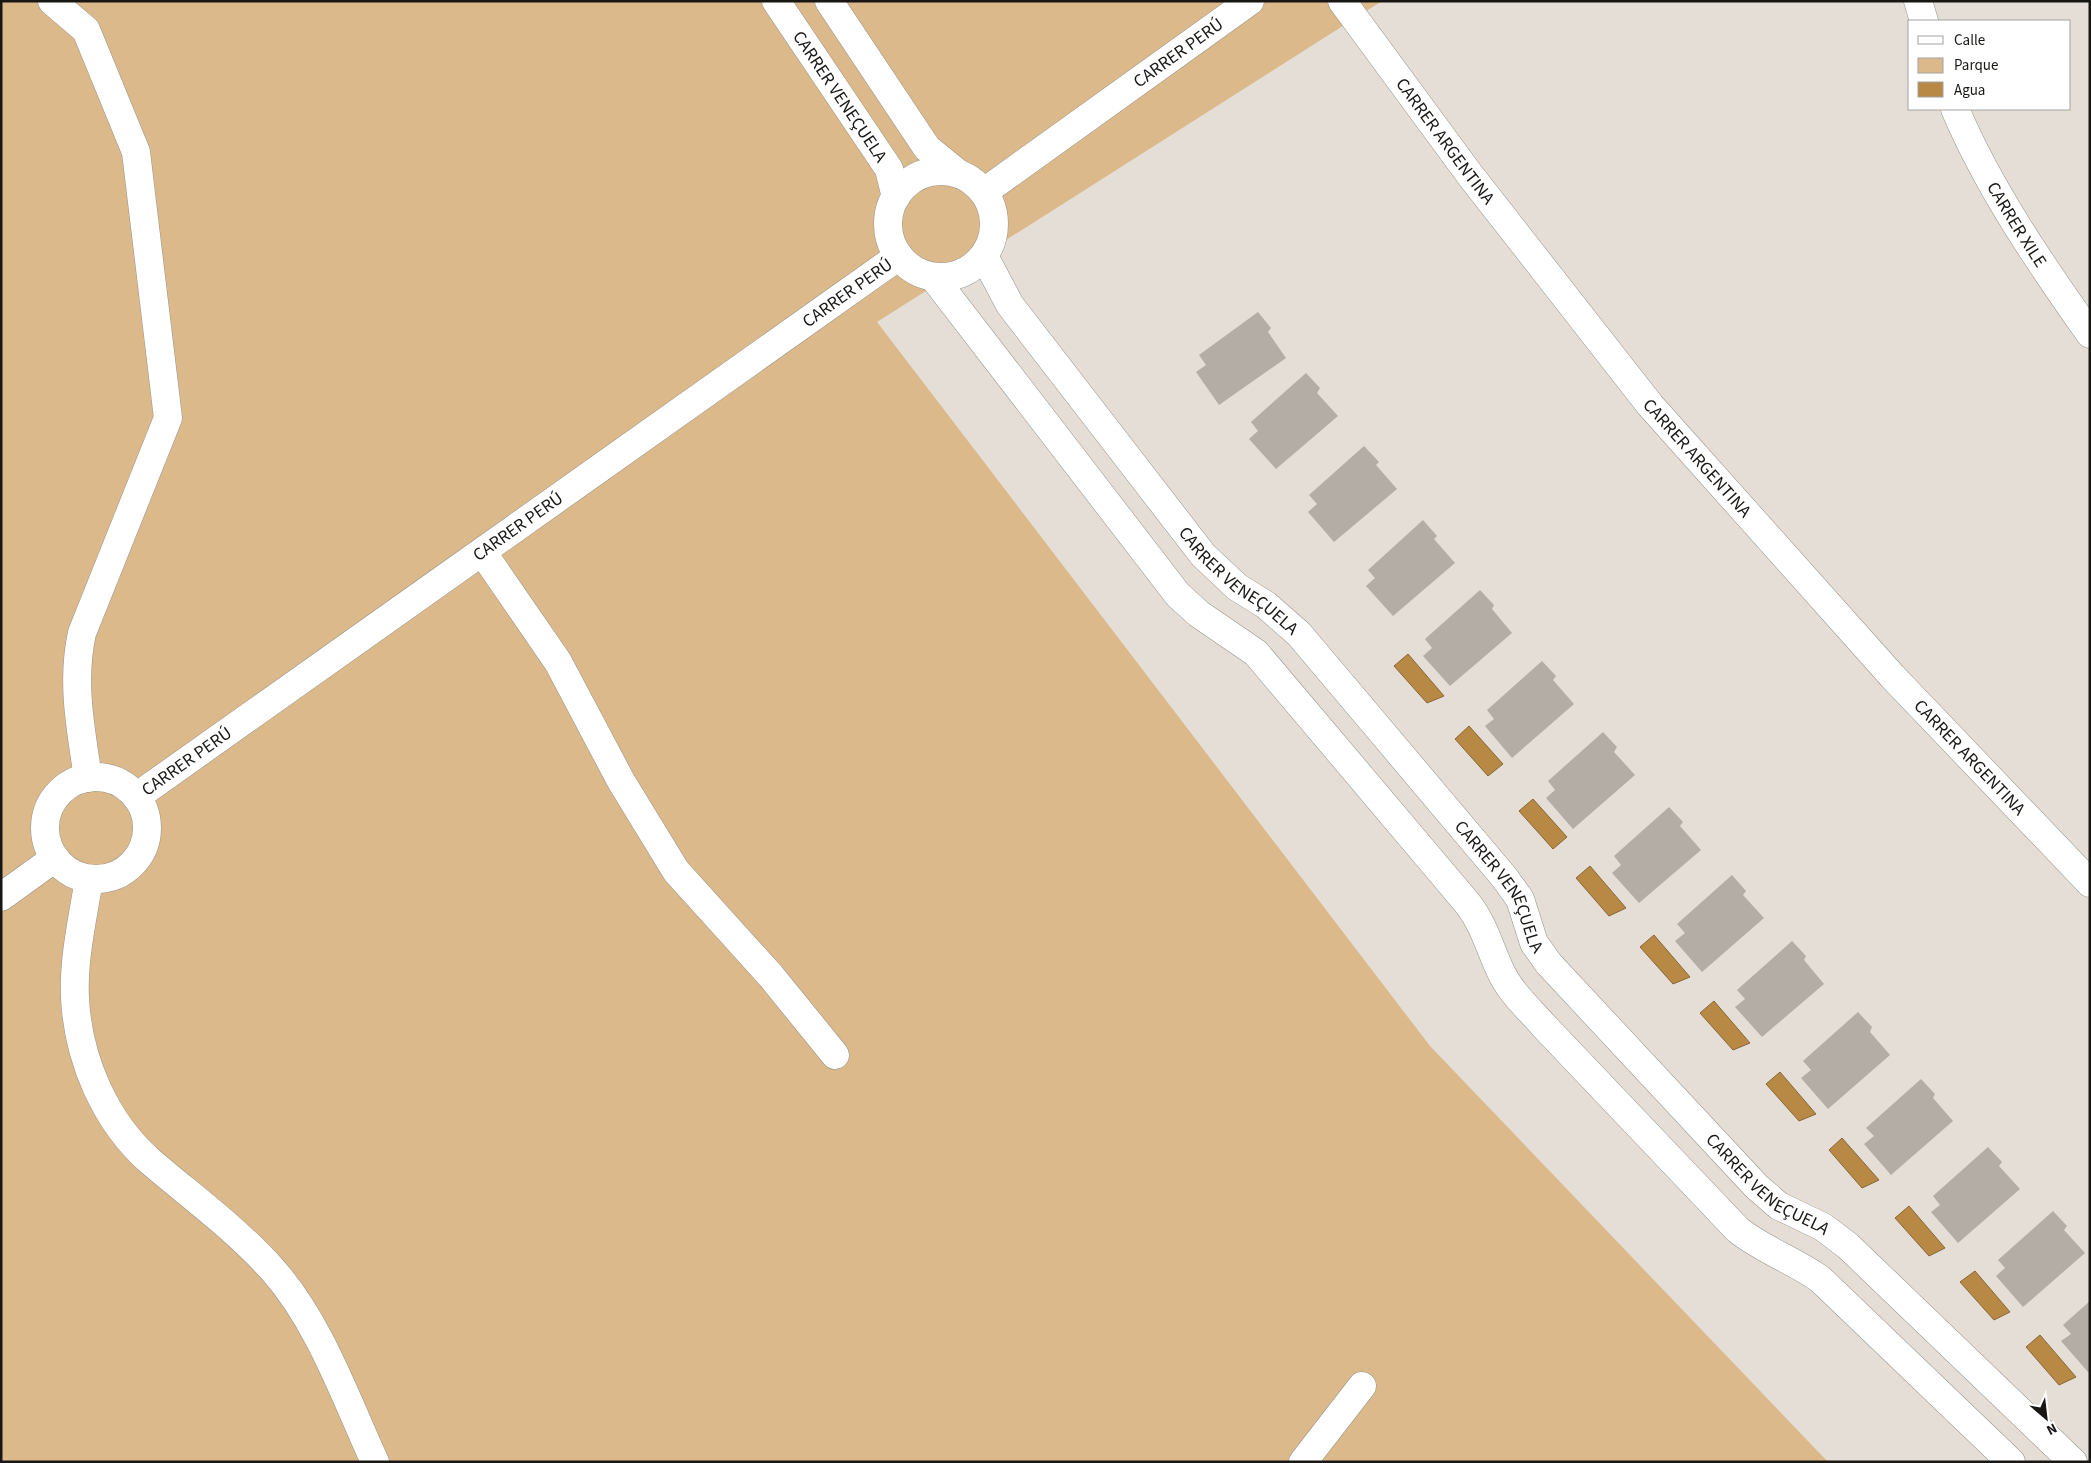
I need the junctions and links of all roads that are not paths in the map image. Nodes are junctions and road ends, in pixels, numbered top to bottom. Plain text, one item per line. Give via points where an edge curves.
1 (52, 1) edge
2 (776, 1) edge
3 (829, 1) edge
4 (1250, 1) edge
5 (1342, 1) edge
6 (1918, 1) edge
7 (1924, 20) edge
8 (1956, 110) edge
9 (959, 174) junction
10 (984, 192) junction
11 (896, 196) junction
12 (899, 256) junction
13 (984, 256) junction
14 (934, 278) junction
15 (2090, 334) edge
16 (483, 553) junction
17 (88, 778) junction
18 (136, 797) junction
19 (55, 858) junction
20 (89, 879) junction
21 (2090, 884) edge
22 (1, 897) edge
23 (835, 1055) dead end
24 (1362, 1386) dead end
25 (375, 1462) edge
26 (1303, 1462) edge
27 (2012, 1462) edge
28 (2074, 1462) edge

1 - 17 street via 86,30 136,152 168,418 82,633 78,651 77,696
2 - 11 street, CARRER VENEÇUELA via 889,169
3 - 9 street via 927,148
4 - 10 street, CARRER PERÚ
5 - 21 street, CARRER ARGENTINA via 1470,175 1650,406 1893,677
6 - 7 street
8 - 15 street, CARRER XILE via 2019,228
9 - 10 street via 972,180
9 - 11 street via 939,171 922,175
10 - 13 street via 992,207 995,226
11 - 12 street via 889,212 888,230 892,246
12 - 14 street via 917,272
12 - 16 street, CARRER PERÚ
13 - 14 street via 969,270 952,277
13 - 28 street, CARRER VENEÇUELA via 1015,312 1203,555 1237,587 1266,605 1299,634 1504,877 1520,899 1534,942 1549,964 1757,1187 1779,1206 1823,1227 1848,1246
14 - 27 street, CARRER VENEÇUELA via 1178,595 1199,614 1256,653 1468,904 1485,929 1502,975 1544,1026 1738,1230 1763,1249 1820,1279
16 - 18 street, CARRER PERÚ
16 - 23 street via 558,662 621,781 676,872 771,976
17 - 18 street via 115,780
17 - 19 street via 66,786 54,799 47,814 48,848
18 - 20 street via 146,818 147,835 142,851 118,874
19 - 20 street via 70,873
19 - 22 street
20 - 25 street via 75,998 80,1038 95,1087 119,1126 149,1160 210,1209 272,1270 300,1304
24 - 26 street

